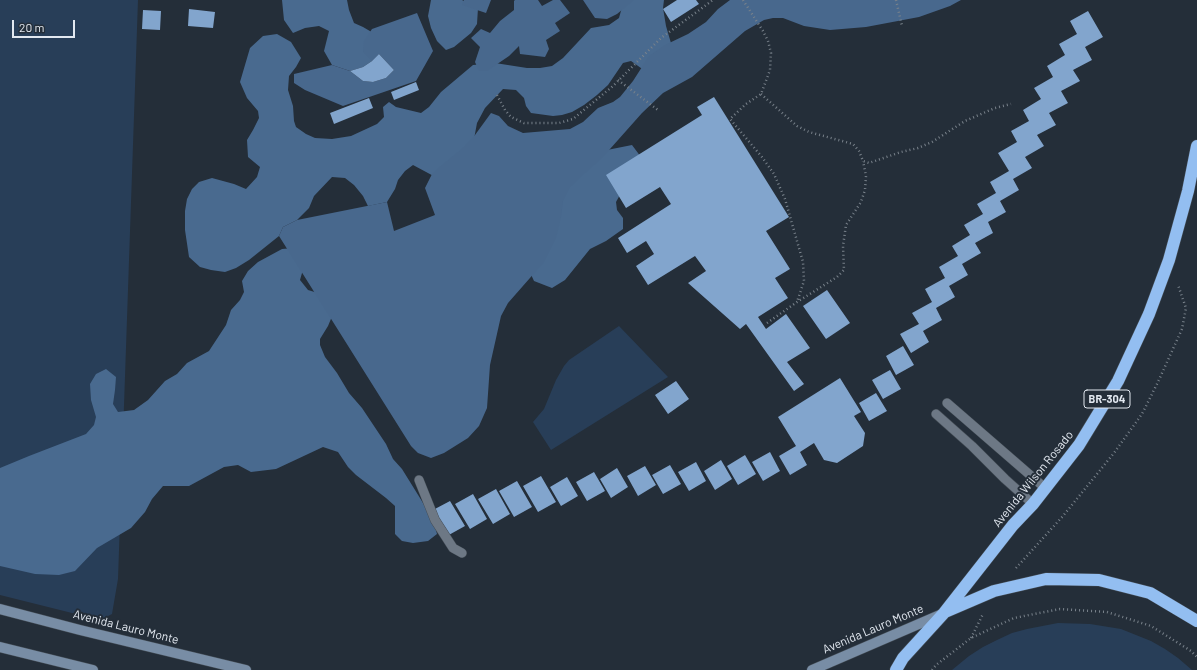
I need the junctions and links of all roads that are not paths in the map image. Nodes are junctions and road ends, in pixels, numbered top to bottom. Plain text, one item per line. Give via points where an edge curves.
1 (1197, 146) edge
2 (947, 403) dead end
3 (936, 414) dead end
4 (419, 480) dead end
5 (1045, 488) junction
6 (1033, 504) junction
7 (462, 553) dead end
8 (0, 609) edge
9 (944, 613) junction
10 (1197, 621) edge
11 (0, 647) edge
12 (94, 670) edge
13 (246, 670) edge
14 (812, 670) edge
15 (896, 670) edge

1 - 5 highway, Avenida Wilson Rosado / BR-304 via 1169,260 1149,314 1118,382 1080,445
2 - 5 lane
3 - 6 lane
4 - 7 lane via 435,520 453,548
5 - 6 highway, Avenida Wilson Rosado / BR-304
6 - 9 highway, Avenida Wilson Rosado / BR-304
8 - 13 street, Avenida Lauro Monte
9 - 10 highway via 994,591 1046,579 1099,580 1150,593
9 - 14 street, Avenida Lauro Monte
9 - 15 highway, Avenida Wilson Rosado / BR-304 via 902,658
11 - 12 street

